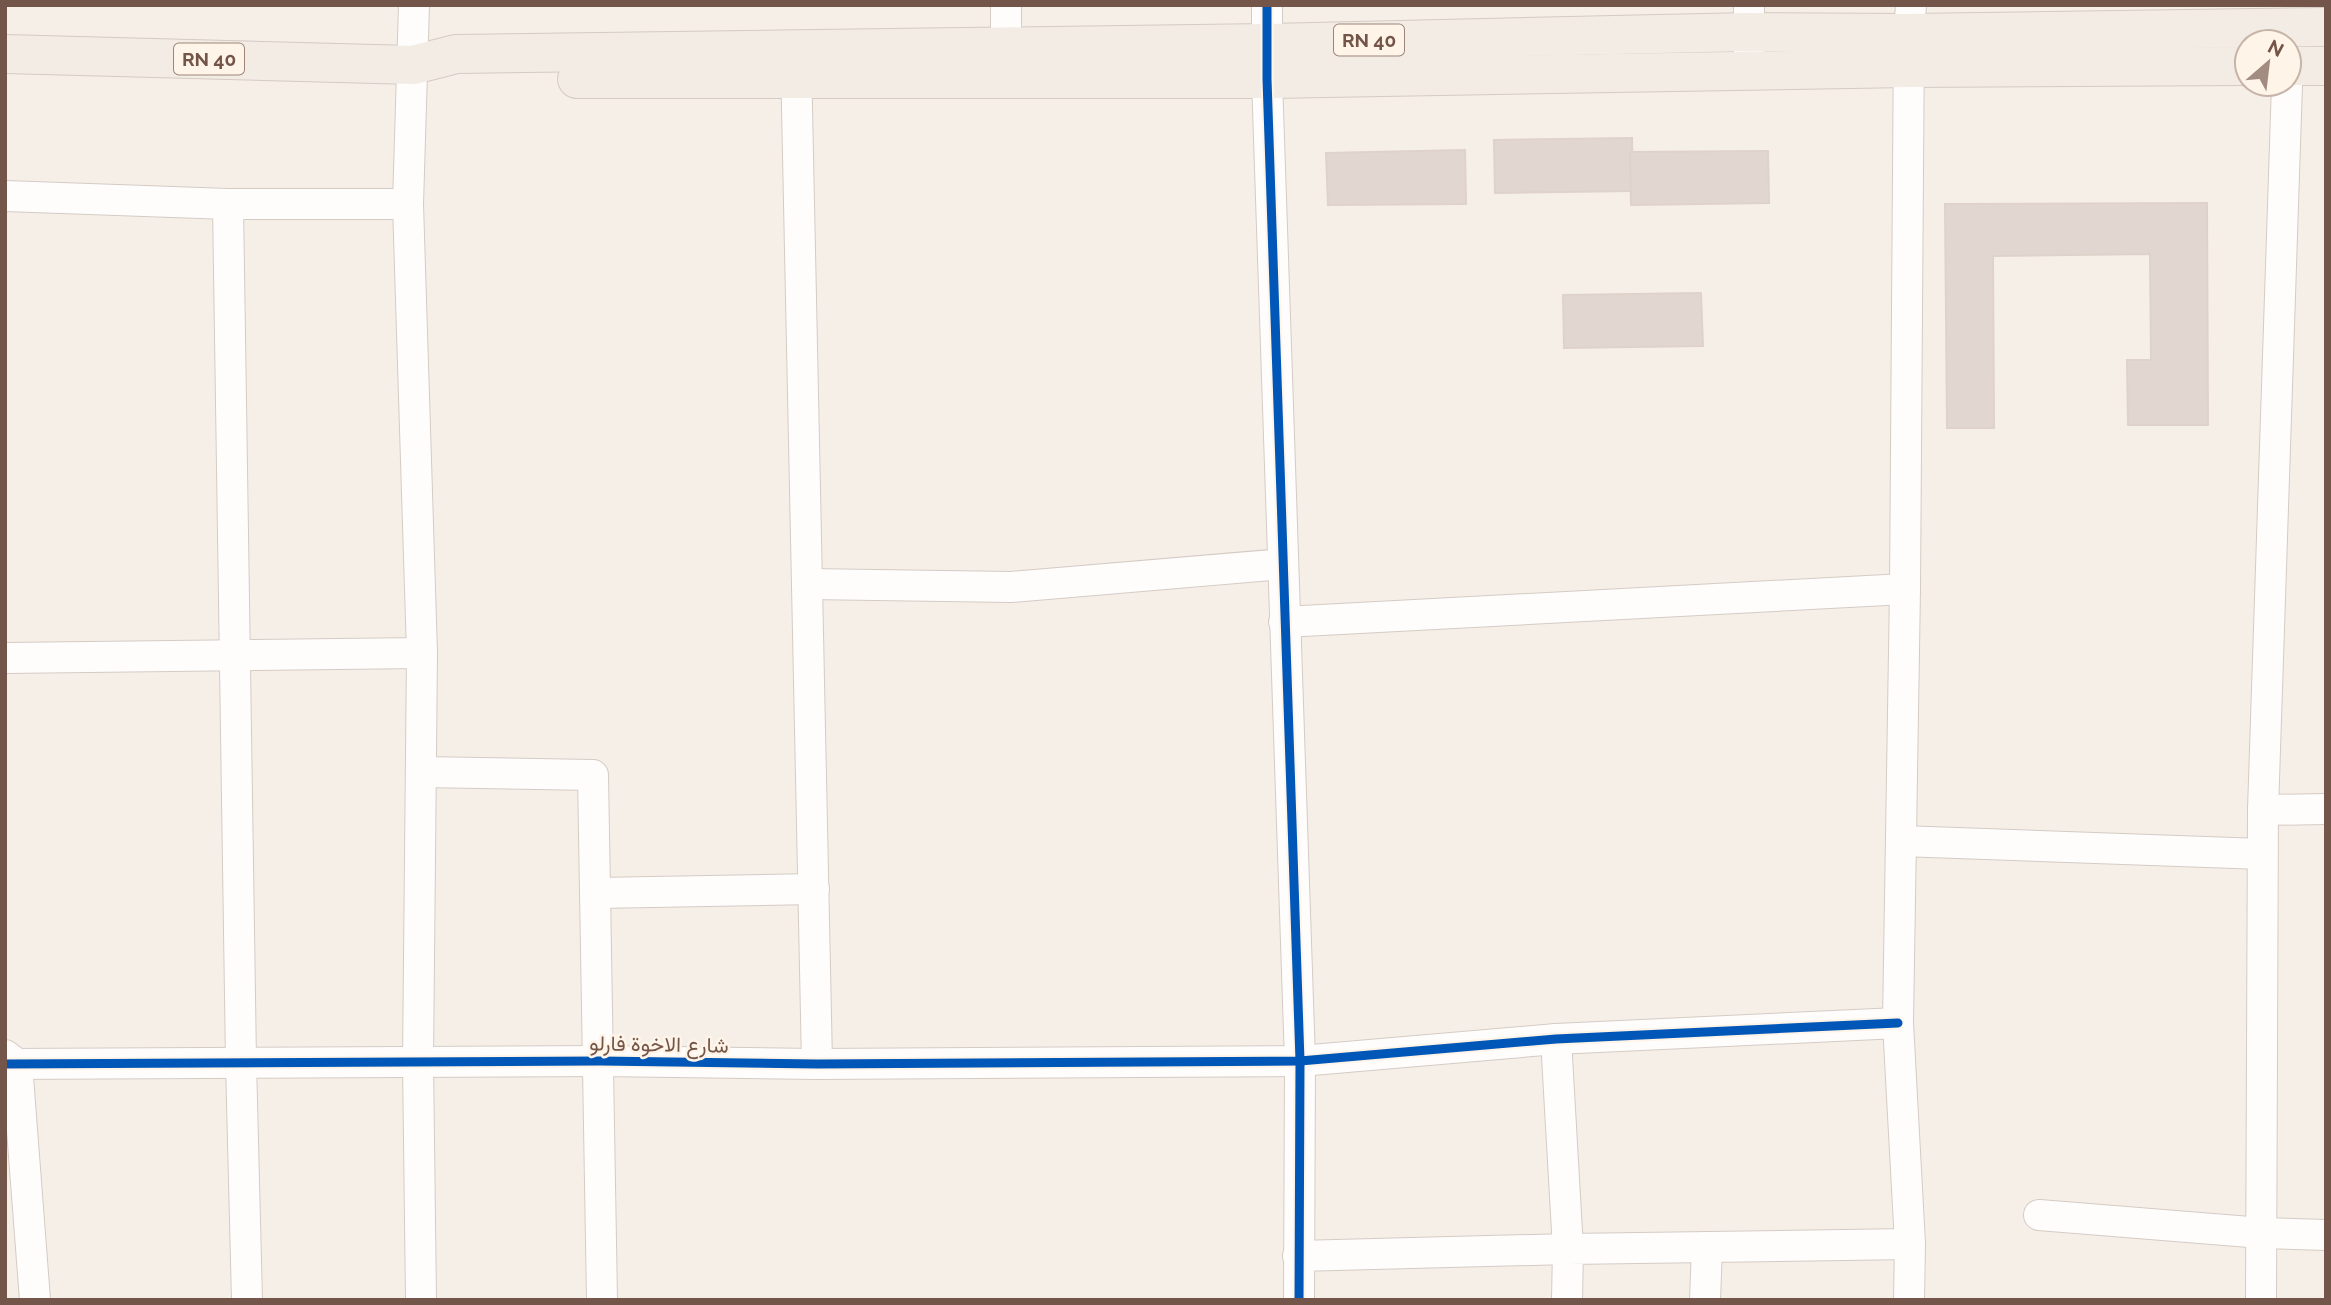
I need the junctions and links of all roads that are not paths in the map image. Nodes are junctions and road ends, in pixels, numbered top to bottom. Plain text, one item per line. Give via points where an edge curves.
1 (414, 5) edge
2 (1006, 5) edge
3 (1267, 5) edge
4 (2089, 17) edge
5 (1748, 19) edge
6 (2287, 25) edge
7 (2326, 27) edge
8 (1909, 35) edge
9 (1554, 36) junction
10 (1006, 46) junction
11 (5, 54) edge
12 (1266, 61) junction
13 (796, 63) junction
14 (413, 65) junction
15 (2233, 65) edge
16 (2303, 66) edge
17 (2326, 66) edge
18 (1750, 70) junction
19 (1558, 74) junction
20 (2287, 98) edge
21 (5, 196) edge
22 (228, 204) junction
23 (408, 204) junction
24 (1283, 564) junction
25 (808, 584) junction
26 (1905, 589) junction
27 (1284, 622) junction
28 (422, 653) junction
29 (234, 655) junction
30 (5, 658) edge
31 (421, 772) junction
32 (2326, 809) edge
33 (2263, 810) junction
34 (1901, 841) junction
35 (2262, 854) junction
36 (814, 890) junction
37 (596, 893) junction
38 (1898, 1023) junction
39 (1556, 1039) junction
40 (1300, 1060) junction
41 (9, 1061) edge
42 (418, 1061) junction
43 (600, 1061) junction
44 (241, 1062) junction
45 (817, 1063) junction
46 (2039, 1215) dead end
47 (2262, 1233) junction
48 (2326, 1235) edge
49 (1910, 1244) junction
50 (1707, 1247) junction
51 (1568, 1249) junction
52 (1298, 1256) junction
53 (35, 1300) edge
54 (247, 1300) edge
55 (421, 1300) edge
56 (602, 1300) edge
57 (1299, 1300) edge
58 (1567, 1300) edge
59 (1705, 1300) edge
60 (1909, 1300) edge
61 (2262, 1300) edge

1 - 14 street
2 - 10 street
3 - 12 street
4 - 6 main road, RN 40
4 - 8 main road, RN 40
5 - 8 main road, RN 40
5 - 9 main road, RN 40
5 - 18 street
6 - 7 main road, RN 40
8 - 15 main road, RN 40
8 - 18 main road, RN 40
8 - 26 street
9 - 12 main road, RN 40
9 - 19 main road
10 - 12 main road, RN 40
10 - 13 main road, RN 40
11 - 14 main road, RN 40
12 - 13 main road, RN 40
12 - 19 main road, RN 40
12 - 24 street
13 - 14 main road, RN 40 via 456,54
13 - 25 street
14 - 23 street
16 - 17 main road
18 - 19 main road, RN 40
20 - 33 street
21 - 22 street
22 - 23 street
22 - 29 street
23 - 28 street
24 - 25 street via 1011,587
24 - 27 street
25 - 36 street
26 - 27 street
26 - 34 street
27 - 40 street
28 - 29 street
28 - 31 street
29 - 30 street
29 - 44 street
31 - 37 street via 593,775
31 - 42 street
32 - 33 street
33 - 35 street
34 - 35 street
34 - 38 street
35 - 47 street
36 - 37 street
36 - 45 street
37 - 43 street
38 - 39 street, شارع الاخوة فارلو
38 - 49 street
39 - 40 street, شارع الاخوة فارلو
39 - 51 street
40 - 45 street, شارع الاخوة فارلو
40 - 52 street
41 - 44 street, شارع الاخوة فارلو
41 - 53 street
42 - 43 street, شارع الاخوة فارلو
42 - 44 street, شارع الاخوة فارلو
42 - 55 street
43 - 45 street, شارع الاخوة فارلو
43 - 56 street
44 - 54 street
46 - 47 street
47 - 48 street
47 - 61 street
49 - 50 street
49 - 60 street
50 - 51 street
50 - 59 street
51 - 52 street
51 - 58 street
52 - 57 street

